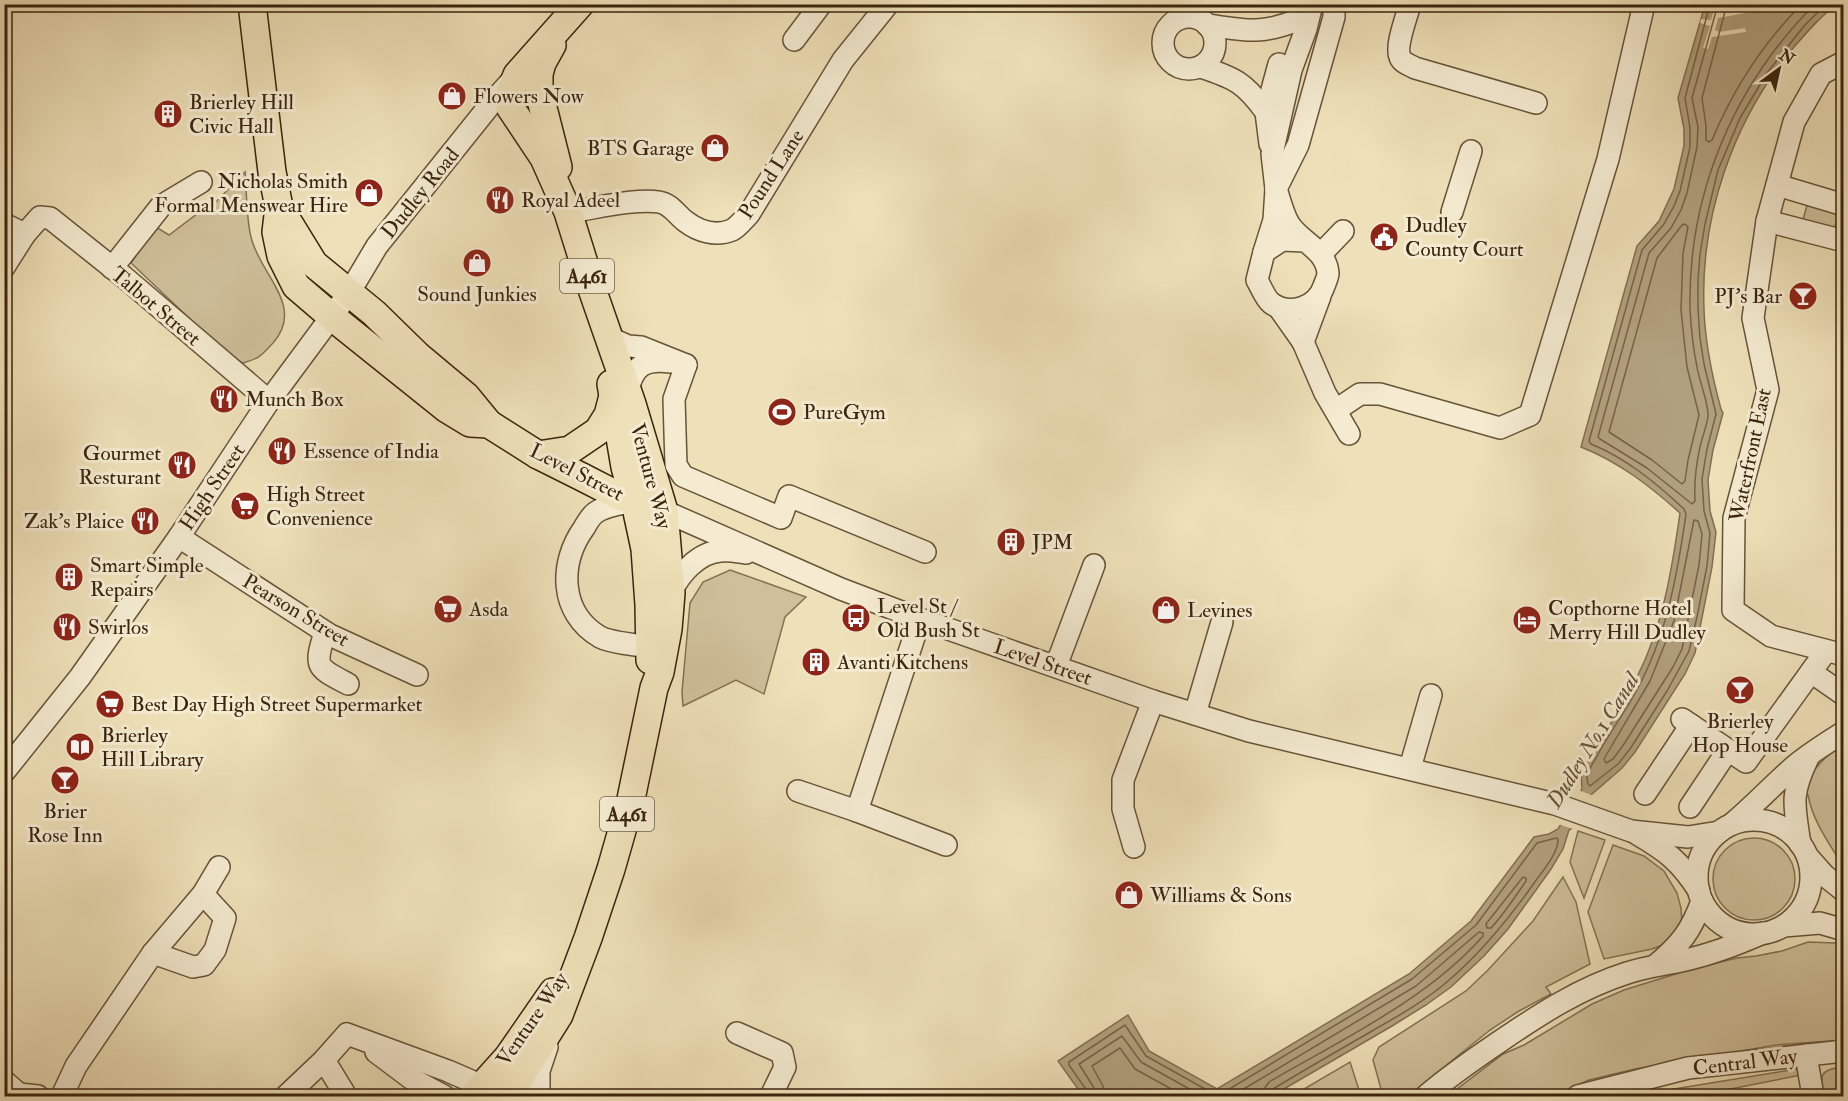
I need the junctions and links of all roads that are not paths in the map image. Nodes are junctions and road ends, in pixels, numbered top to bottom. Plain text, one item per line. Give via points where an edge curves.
1 (252, 4) edge
2 (821, 4) edge
3 (888, 4) edge
4 (1312, 4) edge
5 (1334, 4) edge
6 (1410, 4) edge
7 (1644, 4) edge
8 (1175, 12) edge
9 (573, 13) edge
10 (1301, 13) edge
11 (1207, 25) junction
12 (794, 40) dead end
13 (1844, 62) edge
14 (542, 63) junction
15 (1201, 67) junction
16 (517, 75) junction
17 (511, 103) junction
18 (1536, 103) dead end
19 (1266, 112) junction
20 (1471, 151) dead end
21 (1272, 154) junction
22 (201, 182) dead end
23 (1778, 185) junction
24 (1276, 189) junction
25 (1844, 205) edge
26 (279, 207) junction
27 (568, 212) junction
28 (1452, 213) dead end
29 (1767, 221) junction
30 (4, 224) edge
31 (1343, 231) dead end
32 (25, 234) junction
33 (1844, 241) edge
34 (1313, 248) junction
35 (1264, 252) junction
36 (4, 267) edge
37 (112, 268) junction
38 (349, 293) junction
39 (1320, 296) junction
40 (1279, 308) junction
41 (331, 316) junction
42 (610, 338) junction
43 (1303, 342) junction
44 (686, 365) junction
45 (620, 394) junction
46 (269, 401) junction
47 (1336, 410) junction
48 (489, 424) junction
49 (1349, 434) dead end
50 (538, 454) junction
51 (635, 501) junction
52 (664, 511) junction
53 (179, 537) junction
54 (925, 552) dead end
55 (762, 554) junction
56 (1094, 564) dead end
57 (671, 593) junction
58 (920, 619) junction
59 (1222, 622) dead end
60 (325, 632) junction
61 (657, 647) junction
62 (1835, 653) edge
63 (1056, 666) junction
64 (1810, 672) junction
65 (417, 675) dead end
66 (348, 684) dead end
67 (1431, 695) dead end
68 (1844, 695) edge
69 (1154, 701) junction
70 (1194, 714) junction
71 (1844, 732) edge
72 (1728, 750) junction
73 (1808, 757) junction
74 (1410, 768) junction
75 (4, 772) edge
76 (798, 791) dead end
77 (1645, 794) dead end
78 (1690, 807) dead end
79 (857, 811) junction
80 (1726, 828) junction
81 (1631, 831) junction
82 (946, 845) dead end
83 (1134, 847) dead end
84 (1804, 850) junction
85 (219, 867) dead end
86 (1844, 891) edge
87 (203, 894) junction
88 (1700, 896) junction
89 (1784, 926) junction
90 (1844, 930) edge
91 (1762, 933) junction
92 (588, 938) junction
93 (153, 952) junction
94 (1656, 964) junction
95 (559, 1015) junction
96 (737, 1033) dead end
97 (356, 1037) junction
98 (1844, 1051) edge
99 (1806, 1055) junction
100 (324, 1060) junction
101 (416, 1088) edge
102 (491, 1094) edge
103 (62, 1096) edge
104 (286, 1096) edge
105 (346, 1096) edge
106 (444, 1096) edge
107 (539, 1096) edge
108 (771, 1096) edge
109 (1426, 1096) edge
110 (1578, 1096) edge
111 (1813, 1096) edge

1 - 26 main road
2 - 12 street
3 - 27 street, Pound Lane via 843,60 749,214 733,229 701,231 660,202
4 - 21 street via 1291,70
5 - 24 street via 1334,17 1299,145
6 - 18 street via 1398,48 1405,63
7 - 47 street via 1608,159 1530,415 1500,428 1380,394 1360,394
8 - 11 street
8 - 15 street via 1163,43 1165,53 1177,66
9 - 14 main road
9 - 16 main road
10 - 11 street via 1263,31
10 - 19 street via 1278,68
11 - 15 street via 1213,33 1214,52
13 - 23 street, Waterfront East via 1821,74 1794,122
14 - 17 street
14 - 27 main road via 539,92
15 - 19 street via 1243,85
16 - 17 main road via 510,93
16 - 38 street, Dudley Road via 377,246
17 - 27 main road, Venture Way / A461 via 544,158
17 - 38 street
19 - 21 street
20 - 28 street
21 - 24 street
22 - 37 street via 161,206
23 - 25 street
23 - 29 street, Waterfront East
24 - 34 street via 1289,224
24 - 35 street via 1274,220
26 - 38 main road, Level Street via 314,264
26 - 41 main road, Level Street via 276,232 281,256 296,286
27 - 42 main road, Venture Way / A461
29 - 33 street
29 - 62 street, Waterfront East via 1753,318 1768,390 1734,518 1733,610 1772,636
30 - 32 street
31 - 34 street
32 - 36 street
32 - 37 street, Talbot Street via 40,217 50,218
34 - 35 street via 1282,240
34 - 39 street via 1328,274
35 - 40 street via 1257,280 1269,301
37 - 46 street, Talbot Street
38 - 41 street, Dudley Road
38 - 48 main road, Level Street via 466,396
39 - 40 street via 1306,307
39 - 43 street
40 - 43 street
41 - 46 street, High Street
41 - 48 main road, Level Street via 447,409 470,423
42 - 44 street
42 - 45 main road, Venture Way / A461 via 608,369
43 - 47 street
44 - 45 street via 647,362
44 - 54 street via 674,399 676,465 684,476 781,518 789,496
45 - 50 main road via 598,431 570,450
45 - 51 main road, Venture Way / A461 via 625,467
45 - 52 main road, Venture Way / A461
46 - 53 street, High Street
47 - 49 street
48 - 50 main road, Level Street
50 - 51 main road, Level Street
51 - 52 main road, Level Street
51 - 61 main road, Venture Way / A461
51 - 61 street via 593,514 576,538 566,583 572,606 602,638
52 - 55 street, Level Street
52 - 57 main road, Venture Way / A461
53 - 60 street, Pearson Street
53 - 75 street, High Street via 80,677
55 - 57 street via 720,551 699,559 677,580
55 - 58 street, Level Street
56 - 63 street
57 - 61 main road, Venture Way / A461
58 - 63 street, Level Street
58 - 79 street
59 - 70 street
60 - 65 street, Pearson Street
60 - 66 street via 320,650 322,670
61 - 92 main road, Venture Way / A461 via 650,663 654,688 631,799
62 - 64 street
63 - 69 street, Level Street
64 - 68 street
64 - 72 street via 1746,762
67 - 74 street
69 - 70 street, Level Street
69 - 83 street via 1123,780 1124,809
70 - 74 street, Level Street via 1316,748
71 - 73 street
72 - 77 street via 1687,722
72 - 78 street
73 - 80 street
73 - 84 street via 1794,794
74 - 81 street, Level Street via 1555,804
76 - 79 street
79 - 82 street
80 - 81 street via 1688,837
80 - 84 street via 1751,820 1770,822 1792,834
80 - 88 street via 1710,841 1698,865
81 - 88 street via 1686,871
84 - 86 street via 1824,875
84 - 89 street via 1811,872 1808,895 1796,916
85 - 87 street
87 - 93 street
87 - 93 street via 225,918 215,950 204,965 193,967
88 - 91 street via 1721,923 1741,932
88 - 94 street via 1694,922 1685,938
89 - 90 street via 1820,923
89 - 91 street
91 - 94 street via 1727,949
92 - 95 main road, Venture Way / A461
92 - 102 main road, Venture Way / A461 via 508,1057
93 - 103 street via 76,1066
94 - 109 street via 1583,990 1539,1014
95 - 102 main road, Venture Way / A461
95 - 107 street via 538,1071
96 - 108 street via 782,1053 785,1067
97 - 100 street via 347,1034
97 - 101 street
97 - 102 street via 448,1071
98 - 99 street, Central Way
99 - 110 street, Central Way via 1688,1068
99 - 111 street
100 - 104 street
100 - 105 street
101 - 106 street

